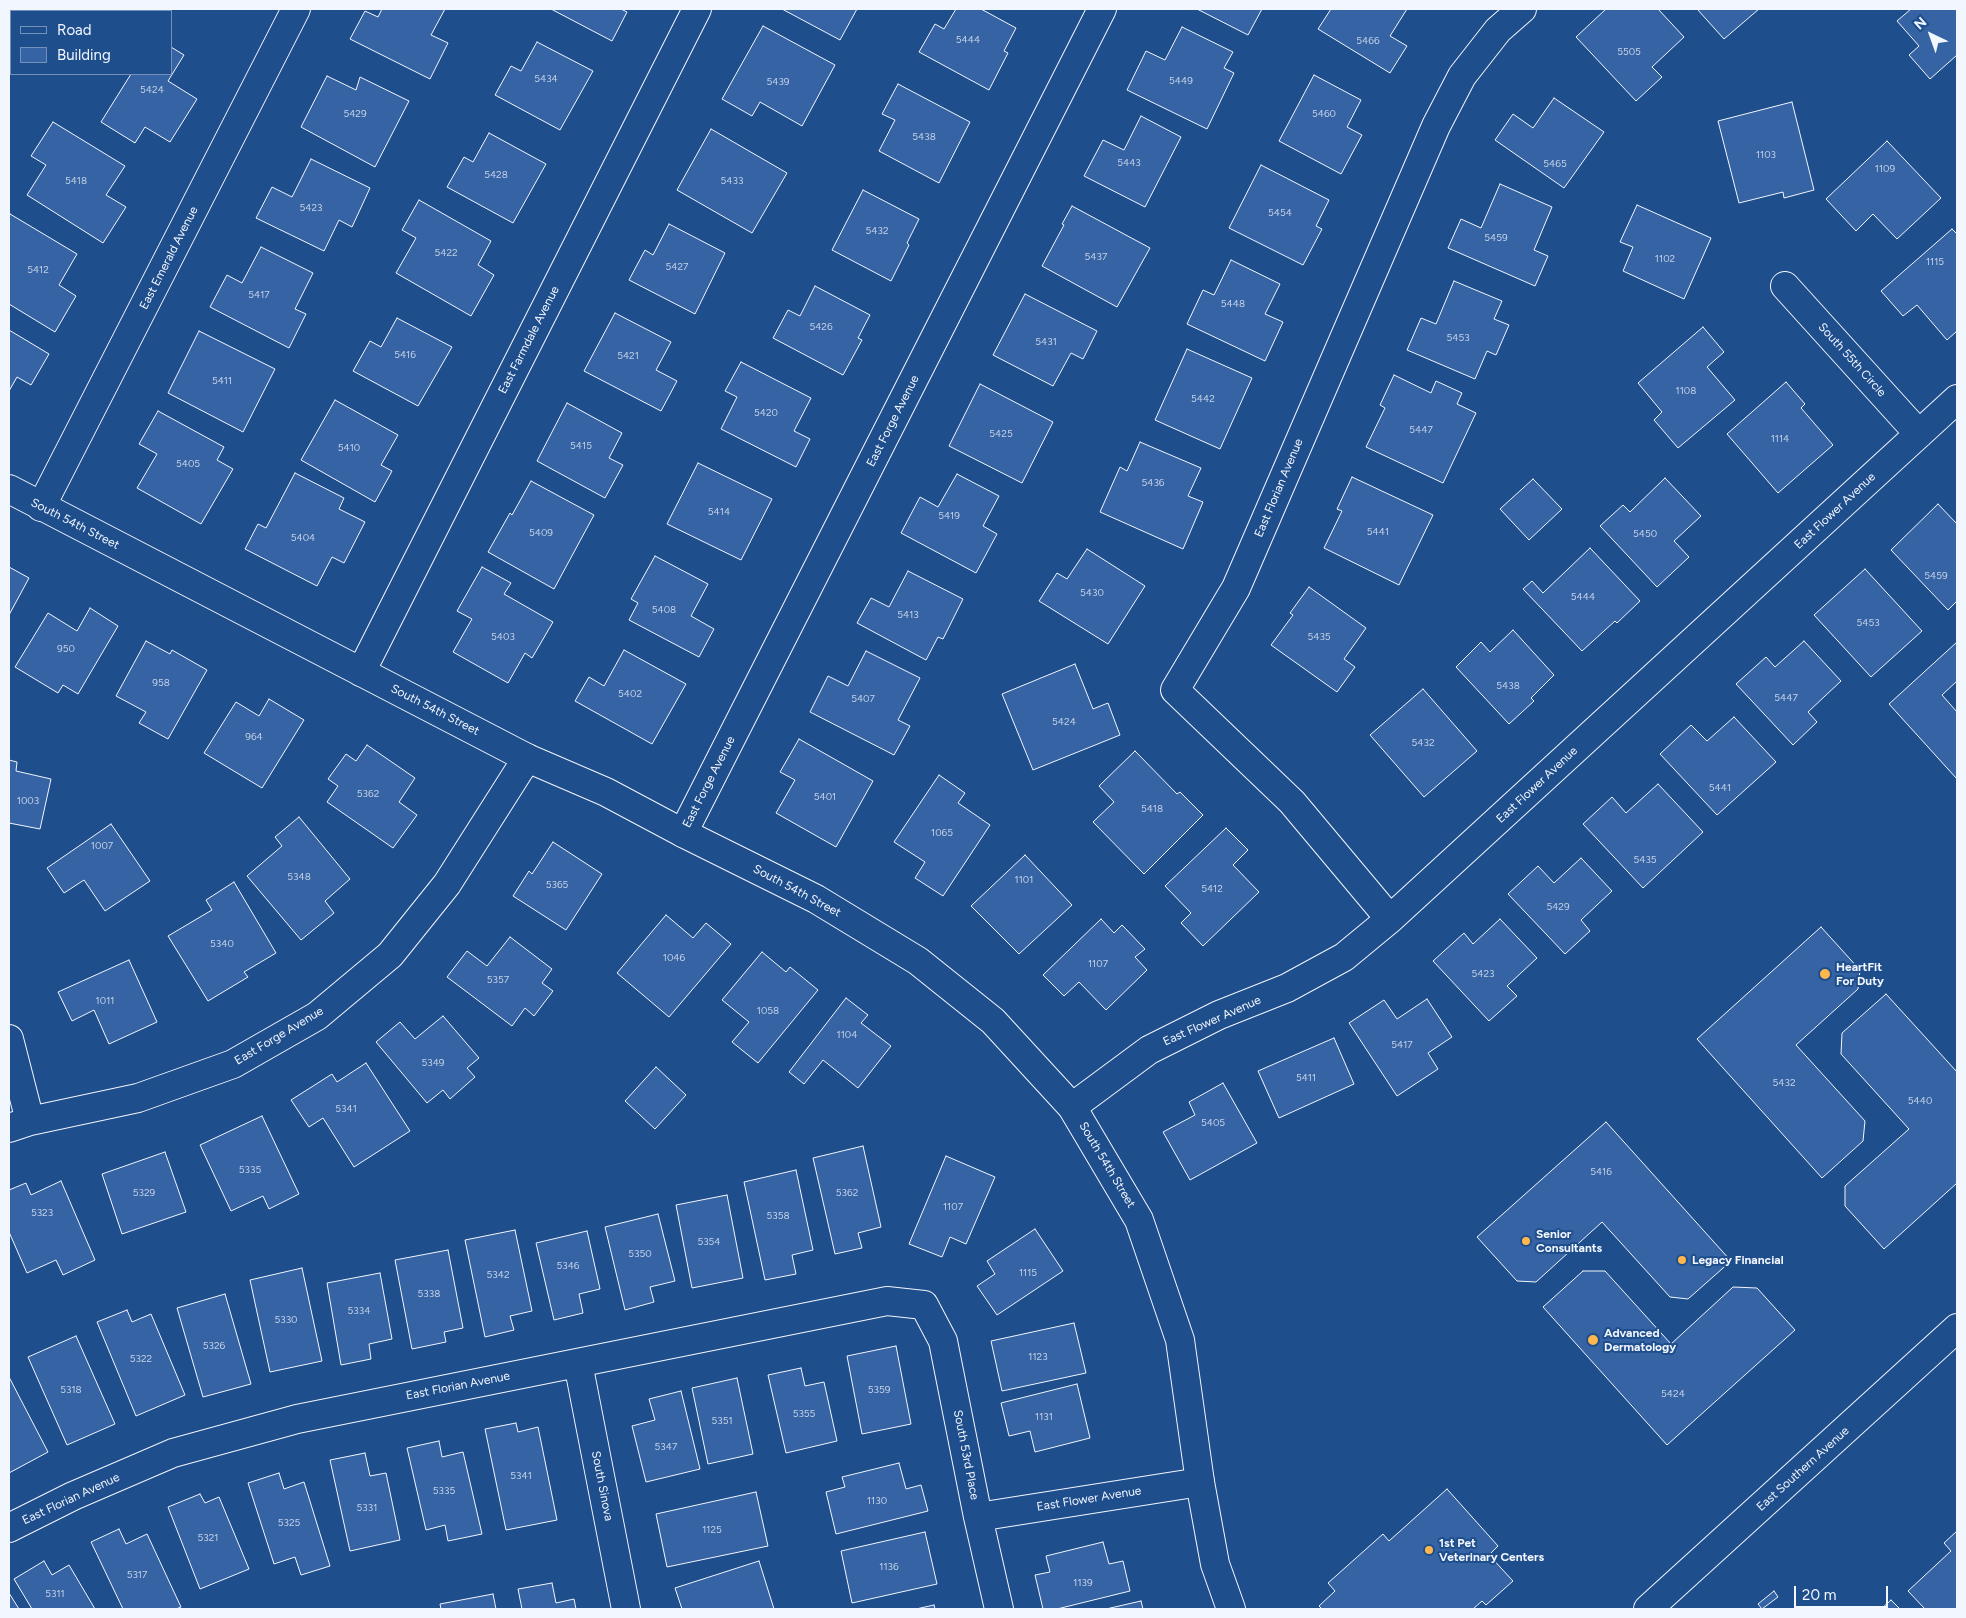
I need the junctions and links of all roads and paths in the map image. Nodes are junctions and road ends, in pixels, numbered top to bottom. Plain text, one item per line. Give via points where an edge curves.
1 (295, 9) edge
2 (697, 9) edge
3 (1102, 9) edge
4 (1522, 9) edge
5 (1785, 286) dead end
6 (1957, 399) edge
7 (1919, 434) junction
8 (9, 490) edge
9 (41, 507) junction
10 (361, 672) junction
11 (527, 758) junction
12 (683, 833) junction
13 (1390, 919) junction
14 (9, 1039) edge
15 (1072, 1107) junction
16 (20, 1124) edge
17 (924, 1304) joint
18 (1957, 1328) edge
19 (578, 1363) junction
20 (1200, 1482) junction
21 (978, 1517) junction
22 (9, 1528) edge
23 (626, 1609) edge
24 (999, 1609) edge
25 (1231, 1609) edge
26 (1648, 1609) edge

1 - 9 street, East Emerald Avenue
2 - 10 street, East Farmdale Avenue
3 - 12 street, East Forge Avenue
4 - 13 street, East Florian Avenue via 1498,30 1462,76 1440,118 1236,588 1175,690 1292,802
5 - 7 street, South 55th Circle
6 - 7 street, East Flower Avenue
7 - 13 street, East Flower Avenue
8 - 9 street, South 54th Street
9 - 10 street, South 54th Street
10 - 11 street, South 54th Street
11 - 12 street, South 54th Street via 606,792
11 - 16 street, East Forge Avenue via 442,891 390,955 317,1016 233,1064 138,1098
12 - 15 street, South 54th Street via 816,899 918,961 993,1021
13 - 15 street, East Flower Avenue via 1344,957 1287,988 1219,1015 1149,1050
14 - 16 street
15 - 20 street, South 54th Street via 1139,1220 1149,1249 1180,1340
17 - 19 street, East Florian Avenue via 887,1301
17 - 21 street, South 53rd Place via 944,1341
18 - 26 street, East Southern Avenue
19 - 22 street, East Florian Avenue via 297,1419 173,1453
19 - 23 street, South Sinova
20 - 21 street, East Flower Avenue
20 - 25 street, South 54th Street via 1215,1564
21 - 24 street, South 53rd Place

